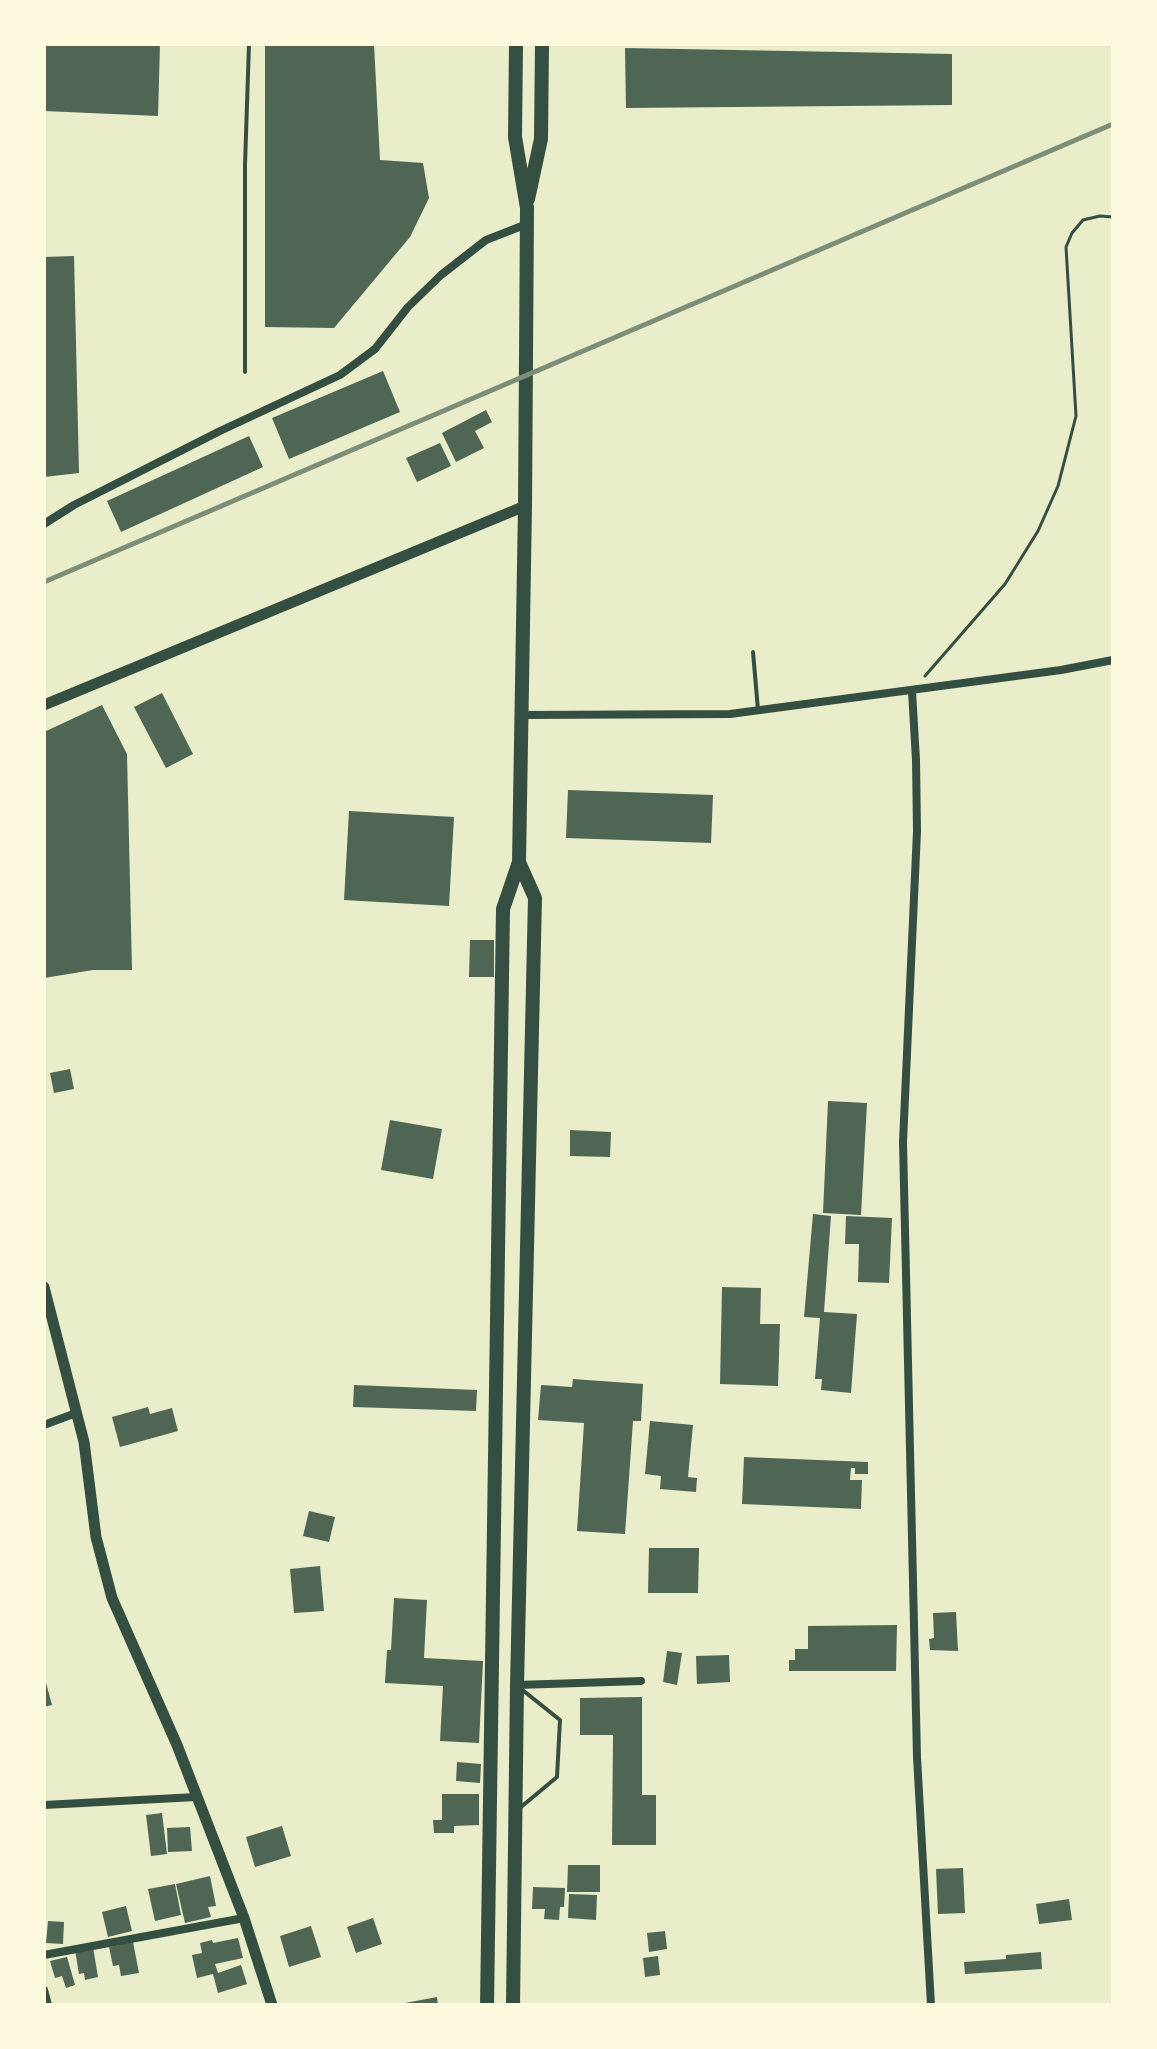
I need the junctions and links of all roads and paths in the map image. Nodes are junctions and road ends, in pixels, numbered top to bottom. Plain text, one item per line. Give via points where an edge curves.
1 (249, 44) edge
2 (516, 44) edge
3 (542, 44) edge
4 (527, 208) junction
5 (1113, 217) edge
6 (527, 224) junction
7 (245, 372) dead end
8 (525, 506) junction
9 (44, 524) edge
10 (753, 652) dead end
11 (1113, 660) edge
12 (912, 691) junction
13 (44, 705) edge
14 (758, 710) junction
15 (521, 715) junction
16 (519, 862) junction
17 (44, 1287) edge
18 (76, 1413) junction
19 (44, 1425) edge
20 (641, 1681) dead end
21 (517, 1685) junction
22 (196, 1797) junction
23 (44, 1805) edge
24 (516, 1811) junction
25 (244, 1918) junction
26 (44, 1955) edge
27 (44, 1990) edge
28 (48, 2005) edge
29 (272, 2005) edge
30 (487, 2005) edge
31 (513, 2005) edge
32 (931, 2005) edge

1 - 7 lane
2 - 4 main road via 515,137
3 - 4 main road via 541,139
4 - 6 main road
5 - 12 path via 1083,220 1066,247 1076,416 1058,486 1005,584
6 - 8 main road
6 - 9 street via 486,240 441,275 375,349 340,375
8 - 13 street
8 - 15 main road
10 - 14 lane
11 - 12 street
12 - 14 street
12 - 32 street via 917,831 903,1158 917,1757
14 - 15 street
15 - 16 main road
16 - 21 main road via 535,898
16 - 30 main road via 503,909
17 - 18 street
18 - 19 street
18 - 22 street via 96,1537 112,1598
20 - 21 street
21 - 24 main road
21 - 24 lane via 560,1720 557,1777
22 - 23 street
22 - 25 street
24 - 31 main road
25 - 26 street
25 - 29 street
27 - 28 street

